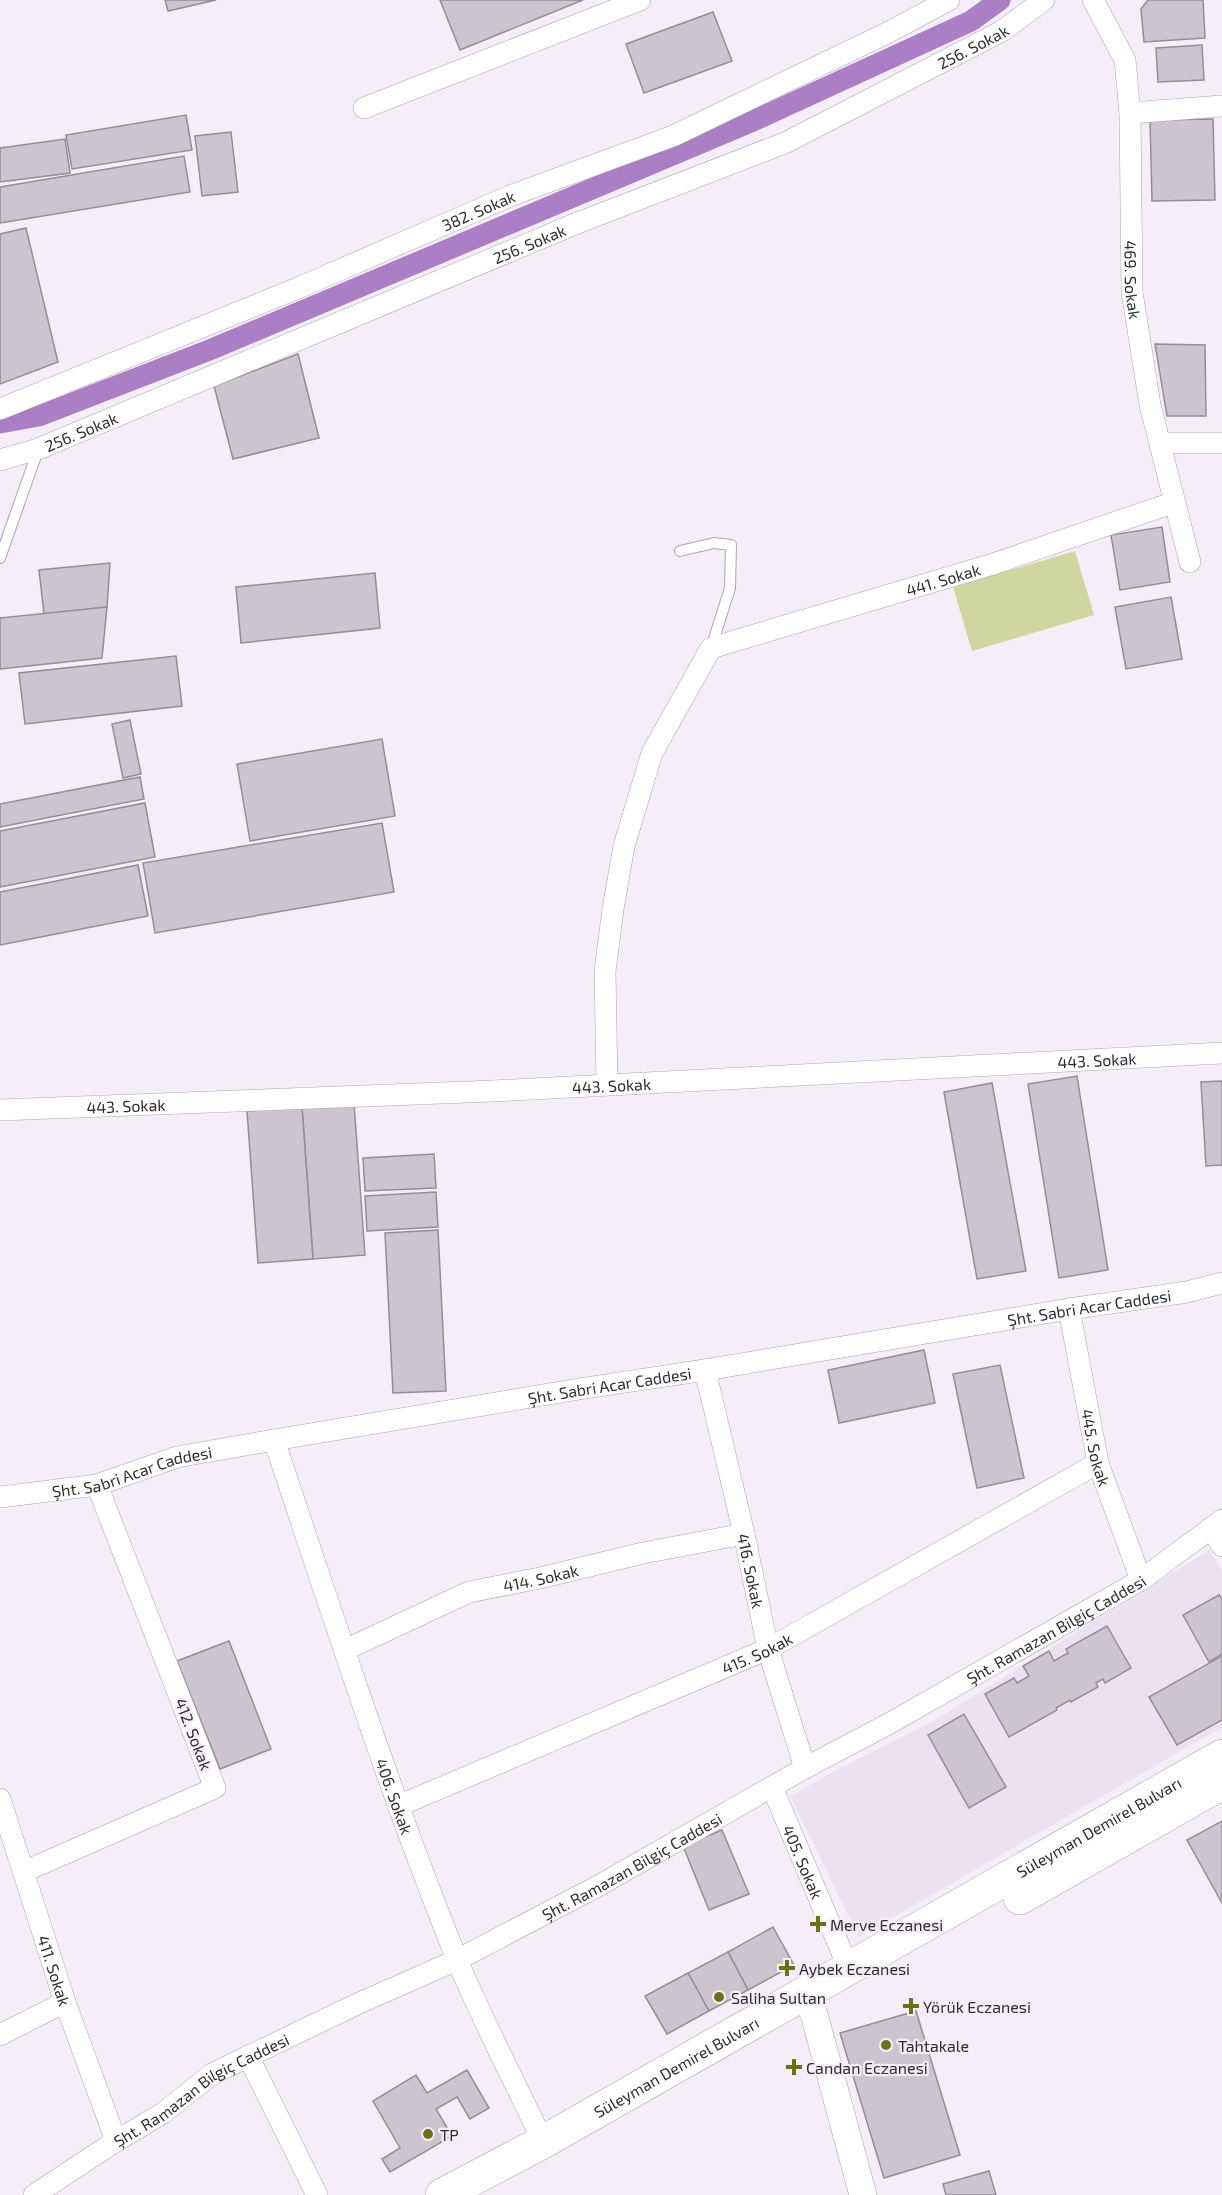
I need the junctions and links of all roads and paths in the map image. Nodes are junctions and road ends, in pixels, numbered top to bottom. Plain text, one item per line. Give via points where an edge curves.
1 (640, 0) edge
2 (949, 0) edge
3 (1044, 0) edge
4 (1093, 0) edge
5 (1222, 106) edge
6 (364, 108) dead end
7 (1130, 113) junction
8 (0, 409) edge
9 (1160, 443) junction
10 (1222, 443) edge
11 (38, 449) junction
12 (0, 460) edge
13 (1175, 502) junction
14 (680, 551) dead end
15 (0, 558) edge
16 (1190, 562) dead end
17 (711, 648) junction
18 (1222, 1053) edge
19 (608, 1085) junction
20 (0, 1110) edge
21 (1222, 1283) edge
22 (1069, 1309) junction
23 (705, 1370) junction
24 (274, 1440) junction
25 (1098, 1463) junction
26 (97, 1485) junction
27 (0, 1497) edge
28 (1216, 1524) edge
29 (744, 1534) junction
30 (1222, 1546) edge
31 (1141, 1580) junction
32 (768, 1649) junction
33 (345, 1650) junction
34 (1222, 1756) edge
35 (805, 1768) junction
36 (1222, 1783) edge
37 (772, 1787) junction
38 (0, 1799) edge
39 (398, 1806) junction
40 (23, 1872) junction
41 (457, 1960) junction
42 (849, 1969) junction
43 (65, 2002) junction
44 (809, 2004) junction
45 (0, 2035) edge
46 (248, 2056) junction
47 (116, 2141) junction
48 (543, 2142) junction
49 (34, 2195) edge
50 (317, 2195) edge
51 (442, 2195) edge
52 (489, 2195) edge
53 (863, 2195) edge

1 - 6 street
2 - 8 street, 382. Sokak via 673,136 510,196 298,288
3 - 11 street, 256. Sokak via 1002,31 787,142 575,224
4 - 7 street, 469. Sokak via 1125,60
5 - 7 street
7 - 9 street, 469. Sokak via 1132,292
9 - 10 street
9 - 13 street, 469. Sokak
11 - 12 street, 256. Sokak
11 - 15 lane
13 - 16 street, 469. Sokak
13 - 17 street, 441. Sokak via 993,564
14 - 17 lane via 714,543 731,545 730,588
17 - 19 street via 652,753 624,846 605,970
18 - 19 street, 443. Sokak
19 - 20 street, 443. Sokak
21 - 22 street, Şht. Sabri Acar Caddesi via 1187,1292
22 - 23 street, Şht. Sabri Acar Caddesi
22 - 25 street, 445. Sokak
23 - 24 street, Şht. Sabri Acar Caddesi
23 - 29 street, 416. Sokak
24 - 26 street, Şht. Sabri Acar Caddesi via 177,1457
24 - 33 street, 406. Sokak
25 - 31 street, 445. Sokak
25 - 32 street, 415. Sokak
26 - 27 street, Şht. Sabri Acar Caddesi
26 - 40 street, 412. Sokak via 215,1788
28 - 30 street
28 - 31 street, Şht. Ramazan Bilgiç Caddesi
29 - 32 street, 416. Sokak
29 - 33 street, 414. Sokak via 469,1592
31 - 35 street, Şht. Ramazan Bilgiç Caddesi
32 - 35 street, 416. Sokak
32 - 39 street, 415. Sokak
33 - 39 street, 406. Sokak
34 - 42 main road, Süleyman Demirel Bulvarı
35 - 37 street, Şht. Ramazan Bilgiç Caddesi
36 - 44 main road, Süleyman Demirel Bulvarı
37 - 41 street, Şht. Ramazan Bilgiç Caddesi via 598,1886
37 - 42 street, 405. Sokak
38 - 40 street, 411. Sokak
39 - 41 street, 406. Sokak
40 - 43 street, 411. Sokak
41 - 46 street, Şht. Ramazan Bilgiç Caddesi
41 - 48 street, 406. Sokak
42 - 44 main road, Süleyman Demirel Bulvarı
43 - 45 street
43 - 47 street, 411. Sokak
44 - 48 main road, Süleyman Demirel Bulvarı
44 - 52 main road, Süleyman Demirel Bulvarı
44 - 53 street
46 - 47 street, Şht. Ramazan Bilgiç Caddesi via 212,2074 163,2113
46 - 50 street
47 - 49 street, Şht. Ramazan Bilgiç Caddesi
48 - 51 main road, Süleyman Demirel Bulvarı

